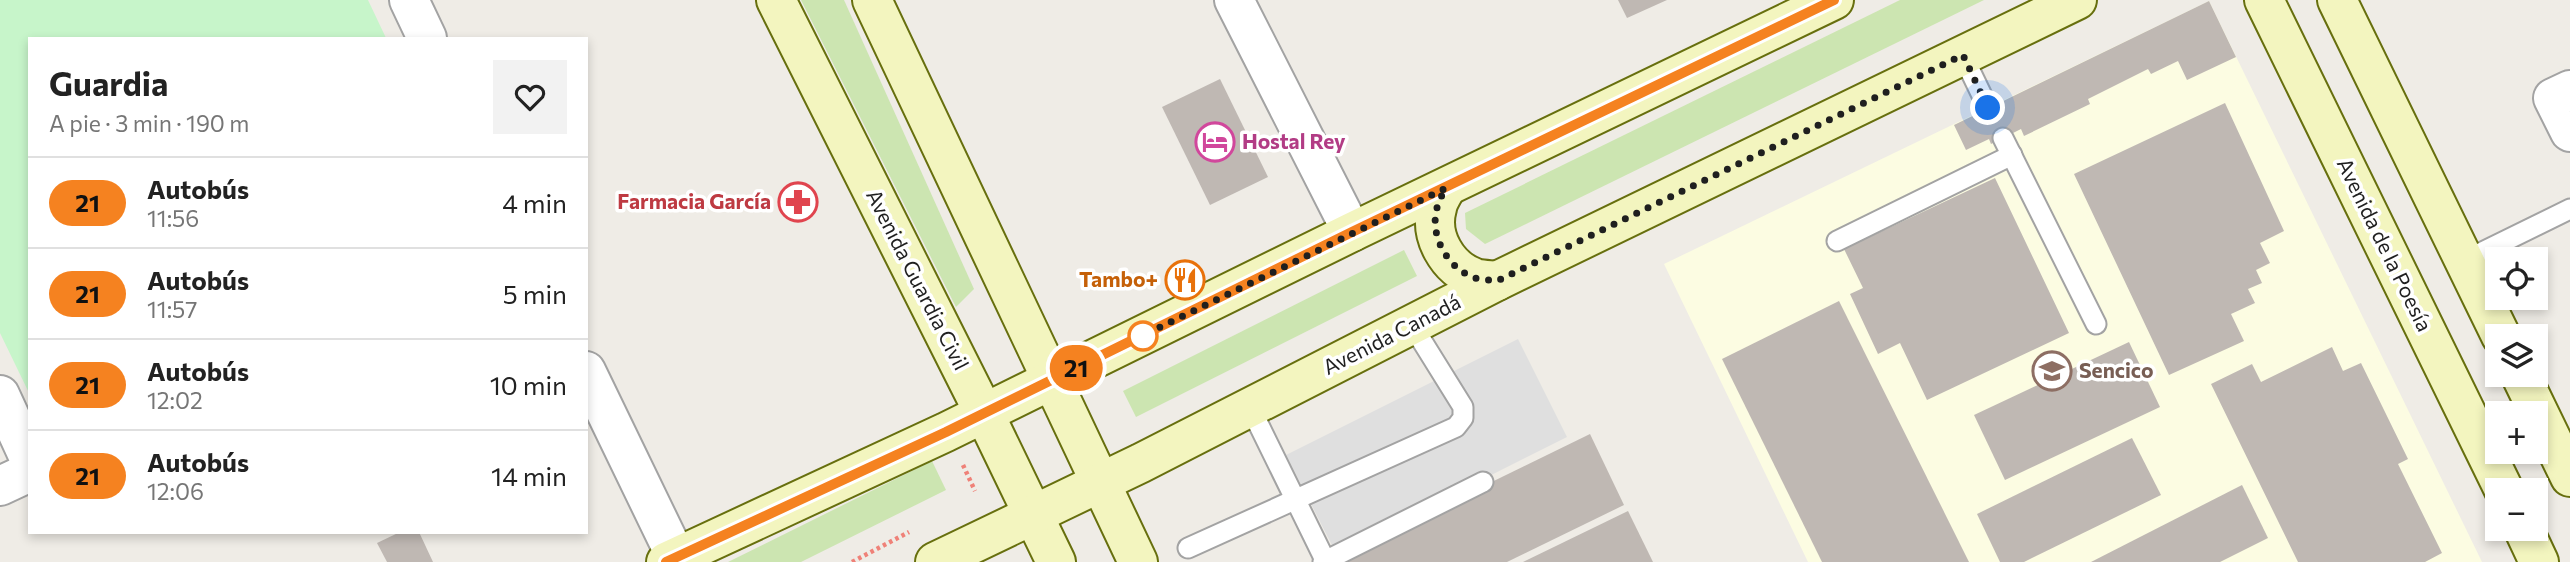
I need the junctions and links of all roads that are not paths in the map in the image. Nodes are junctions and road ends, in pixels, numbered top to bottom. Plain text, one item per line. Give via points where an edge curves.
1 (408, 0) edge
2 (776, 0) edge
3 (873, 0) edge
4 (1234, 0) edge
5 (1834, 0) edge
6 (2077, 0) edge
7 (2264, 0) edge
8 (2337, 0) edge
9 (426, 37) edge
10 (1963, 55) junction
11 (2570, 90) edge
12 (1988, 108) dead end
13 (2570, 132) edge
14 (1446, 188) junction
15 (2570, 209) edge
16 (1352, 232) junction
17 (1837, 241) dead end
18 (2464, 261) junction
19 (1497, 281) junction
20 (2096, 324) dead end
21 (2495, 324) edge
22 (1412, 325) junction
23 (588, 375) edge
24 (1051, 380) junction
25 (2526, 387) edge
26 (0, 395) edge
27 (1250, 407) junction
28 (984, 413) junction
29 (28, 456) edge
30 (28, 473) edge
31 (2570, 477) edge
32 (2498, 478) edge
33 (1483, 482) dead end
34 (1100, 483) junction
35 (0, 486) edge
36 (1294, 500) junction
37 (1033, 514) junction
38 (2528, 541) edge
39 (1188, 548) dead end
40 (671, 560) edge
41 (935, 562) edge
42 (1056, 562) edge
43 (1138, 562) edge
44 (1324, 562) edge
45 (2539, 562) edge

1 - 9 street
2 - 28 main road, Avenida Guardia Civil
3 - 24 main road
4 - 16 street
5 - 14 main road
6 - 10 main road, Avenida Canadá
7 - 32 main road, Avenida de la Poesía
8 - 18 main road
10 - 12 lane
10 - 19 main road, Avenida Canadá
11 - 13 street via 2553,98
14 - 16 main road
14 - 19 main road via 1437,208 1436,230 1442,251 1457,268 1475,278
15 - 18 lane
16 - 24 main road
17 - 20 lane via 2007,146
18 - 21 main road
19 - 22 main road, Avenida Canadá
22 - 27 main road, Avenida Canadá
22 - 36 lane via 1463,407 1463,418 1456,427
23 - 40 street
24 - 28 main road
24 - 34 main road
25 - 31 main road
26 - 29 street
27 - 34 main road, Avenida Canadá
27 - 36 lane
28 - 37 main road, Avenida Guardia Civil
28 - 40 main road
30 - 35 street
33 - 44 lane
34 - 37 main road, Avenida Canadá
34 - 43 main road
36 - 39 lane
36 - 44 lane
37 - 41 main road, Avenida Canadá
37 - 42 main road, Avenida Guardia Civil
38 - 45 main road

